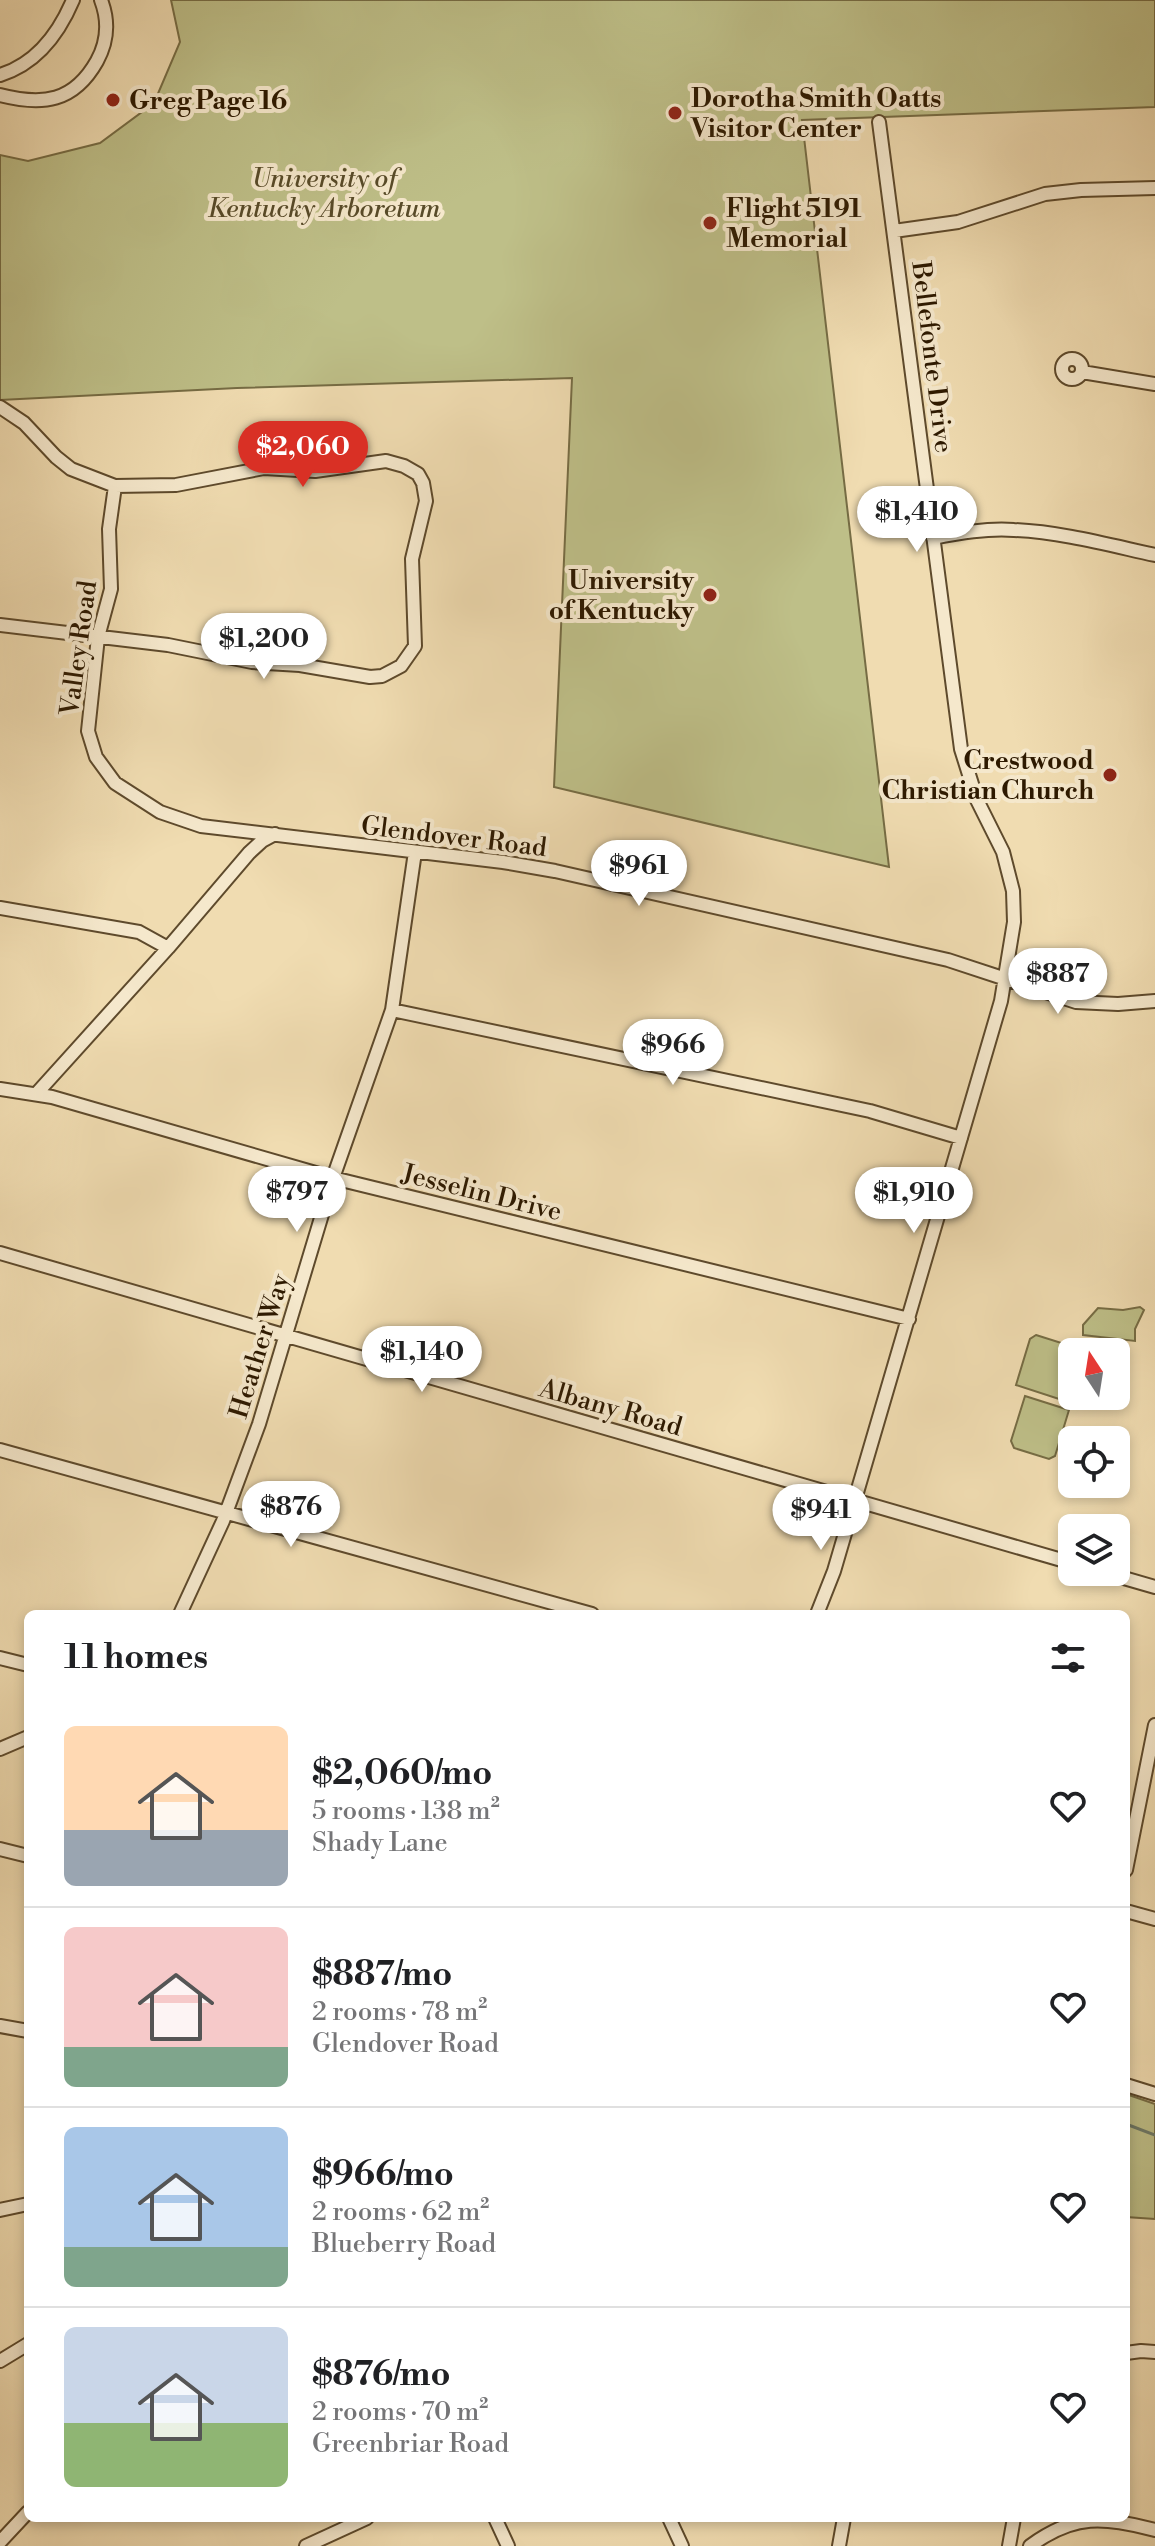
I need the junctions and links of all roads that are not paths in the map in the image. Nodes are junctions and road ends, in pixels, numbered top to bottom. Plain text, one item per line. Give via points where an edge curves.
1 (73, 0) edge
2 (99, 2) edge
3 (3, 74) edge
4 (6, 96) edge
5 (879, 122) dead end
6 (1155, 188) edge
7 (894, 231) junction
8 (1082, 372) dead end
9 (1155, 384) edge
10 (0, 407) edge
11 (115, 486) junction
12 (933, 538) junction
13 (1155, 555) edge
14 (0, 625) edge
15 (98, 637) junction
16 (275, 834) junction
17 (415, 852) junction
18 (0, 908) edge
19 (168, 948) junction
20 (1006, 978) junction
21 (1155, 1001) edge
22 (392, 1010) junction
23 (0, 1089) edge
24 (37, 1093) junction
25 (961, 1138) junction
26 (333, 1178) junction
27 (0, 1253) edge
28 (909, 1319) junction
29 (286, 1335) junction
30 (0, 1450) edge
31 (854, 1500) junction
32 (225, 1512) junction
33 (1058, 1559) edge
34 (1130, 1580) edge
35 (1155, 1587) edge
36 (182, 1610) edge
37 (578, 1610) edge
38 (819, 1610) edge
39 (0, 1658) edge
40 (24, 1664) edge
41 (1155, 1725) edge
42 (24, 1739) edge
43 (0, 1749) edge
44 (1152, 1752) edge
45 (0, 1849) edge
46 (1130, 1852) edge
47 (24, 1855) edge
48 (1130, 1912) edge
49 (1155, 1919) edge
50 (0, 2026) edge
51 (24, 2030) edge
52 (1130, 2086) edge
53 (1155, 2094) edge
54 (24, 2205) edge
55 (0, 2210) edge
56 (1130, 2342) edge
57 (24, 2346) edge
58 (1148, 2352) edge
59 (0, 2361) edge
60 (24, 2516) edge
61 (358, 2522) edge
62 (497, 2522) edge
63 (671, 2522) edge
64 (843, 2522) edge
65 (1013, 2522) edge
66 (1081, 2522) edge
67 (1117, 2522) edge
68 (1155, 2530) edge
69 (0, 2542) edge
70 (306, 2546) edge
71 (508, 2546) edge
72 (682, 2546) edge
73 (839, 2546) edge
74 (1009, 2546) edge
75 (1030, 2546) edge

1 - 3 street via 50,42
2 - 4 street via 108,28 104,49 84,82 48,98 23,101
3 - 4 street
5 - 7 street, Bellefonte Drive
6 - 7 street via 1045,194 958,222
7 - 12 street, Bellefonte Drive
8 - 9 street
10 - 11 street via 71,469
11 - 15 street, Valley Road via 109,529 111,589
11 - 15 street via 176,485 264,468 315,471 376,461 418,474 426,508 411,572 415,646 401,666 370,677
12 - 13 street via 1013,529
12 - 20 street, Bellefonte Drive via 961,749 977,800 1003,852 1013,891
14 - 15 street
15 - 16 street, Valley Road via 88,731 96,757 115,783 188,823
16 - 17 street, Glendover Road
16 - 19 street via 249,853
17 - 20 street, Glendover Road via 570,874 948,960
17 - 22 street, Heather Way
18 - 19 street via 139,932
19 - 24 street
20 - 21 street, Glendover Road via 1090,1004
20 - 25 street, Bellefonte Drive
22 - 25 street via 830,1102
22 - 26 street, Heather Way
23 - 24 street, Jesselin Drive
24 - 26 street, Jesselin Drive
25 - 28 street, Bellefonte Drive
26 - 28 street, Jesselin Drive
26 - 29 street, Heather Way
27 - 29 street, Albany Road
28 - 31 street, Bellefonte Drive
29 - 31 street, Albany Road
29 - 32 street, Heather Way via 264,1412
30 - 32 street
31 - 33 street, Albany Road
31 - 38 street, Bellefonte Drive
32 - 36 street, Heather Way
32 - 37 street
34 - 35 street
39 - 40 street
41 - 44 street
42 - 43 street
44 - 46 street
45 - 47 street
48 - 49 street
50 - 51 street
52 - 53 street
54 - 55 street
56 - 58 street
57 - 59 street
60 - 69 street
61 - 70 street
62 - 71 street
63 - 72 street
64 - 73 street
65 - 74 street
66 - 75 street
67 - 68 street

